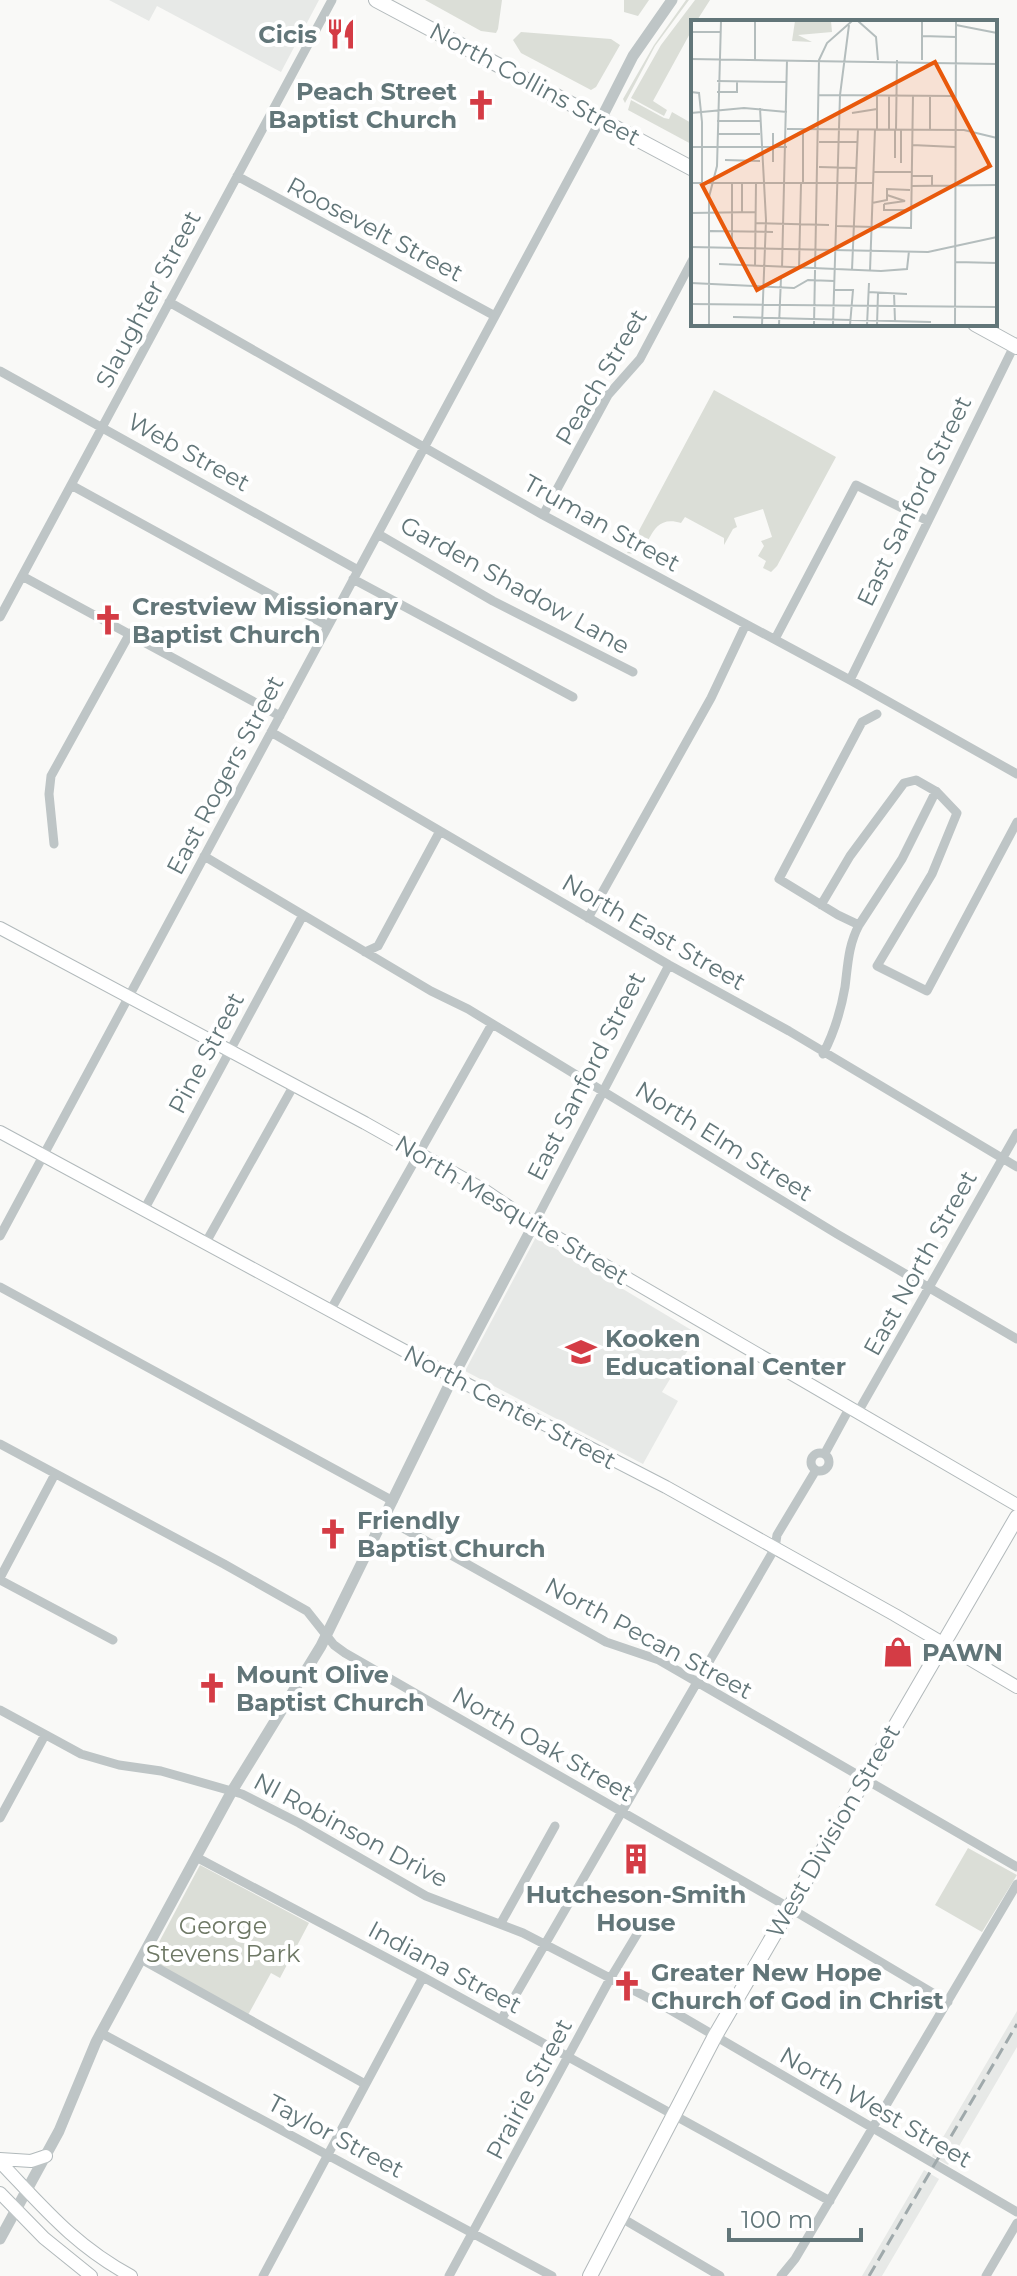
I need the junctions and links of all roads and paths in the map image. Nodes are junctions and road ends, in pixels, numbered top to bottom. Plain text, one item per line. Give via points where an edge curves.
1 (332, 0) edge
2 (376, 0) edge
3 (672, 0) edge
4 (601, 119) junction
5 (691, 168) edge
6 (237, 176) junction
7 (691, 263) edge
8 (169, 302) junction
9 (495, 316) junction
10 (979, 326) edge
11 (1016, 345) edge
12 (0, 371) edge
13 (102, 427) junction
14 (425, 446) junction
15 (71, 485) junction
16 (543, 515) junction
17 (928, 521) junction
18 (378, 534) junction
19 (356, 574) junction
20 (22, 576) junction
21 (0, 617) edge
22 (746, 624) junction
23 (328, 626) junction
24 (130, 633) junction
25 (775, 639) junction
26 (633, 672) dead end
27 (850, 680) junction
28 (573, 697) dead end
29 (877, 714) dead end
30 (280, 716) junction
31 (271, 732) junction
32 (1017, 774) edge
33 (936, 791) junction
34 (1017, 822) edge
35 (440, 831) junction
36 (54, 844) dead end
37 (204, 856) junction
38 (821, 905) junction
39 (303, 915) junction
40 (588, 918) junction
41 (859, 925) junction
42 (0, 928) edge
43 (365, 952) junction
44 (669, 965) junction
45 (128, 998) junction
46 (492, 1024) junction
47 (230, 1051) junction
48 (823, 1054) junction
49 (294, 1085) junction
50 (605, 1092) junction
51 (0, 1132) edge
52 (1017, 1133) edge
53 (417, 1154) junction
54 (43, 1155) junction
55 (1001, 1158) junction
56 (1017, 1167) edge
57 (144, 1210) junction
58 (534, 1224) junction
59 (0, 1236) edge
60 (205, 1244) junction
61 (0, 1287) edge
62 (932, 1287) junction
63 (330, 1311) junction
64 (1017, 1339) edge
65 (453, 1377) junction
66 (854, 1410) junction
67 (0, 1444) edge
68 (55, 1474) junction
69 (393, 1501) junction
70 (1017, 1505) edge
71 (1017, 1517) edge
72 (385, 1518) junction
73 (775, 1548) junction
74 (0, 1579) edge
75 (326, 1634) junction
76 (113, 1640) dead end
77 (942, 1642) junction
78 (698, 1684) junction
79 (1017, 1687) edge
80 (0, 1710) edge
81 (45, 1735) junction
82 (863, 1778) junction
83 (232, 1791) junction
84 (622, 1813) junction
85 (0, 1818) edge
86 (555, 1826) dead end
87 (196, 1857) junction
88 (1017, 1867) edge
89 (1017, 1884) edge
90 (788, 1907) junction
91 (645, 1921) dead end
92 (501, 1923) junction
93 (543, 1943) junction
94 (141, 1959) junction
95 (423, 1977) junction
96 (610, 1979) junction
97 (948, 2002) junction
98 (501, 2020) junction
99 (101, 2033) junction
100 (715, 2036) junction
101 (569, 2057) junction
102 (365, 2084) junction
103 (674, 2115) junction
104 (874, 2129) junction
105 (327, 2154) junction
106 (46, 2156) junction
107 (0, 2160) edge
108 (26, 2192) junction
109 (0, 2193) edge
110 (830, 2201) junction
111 (16, 2211) junction
112 (1017, 2212) edge
113 (620, 2217) junction
114 (1017, 2223) edge
115 (473, 2233) junction
116 (0, 2239) edge
117 (91, 2276) edge
118 (131, 2276) edge
119 (263, 2276) edge
120 (449, 2276) edge
121 (552, 2276) edge
122 (590, 2276) edge
123 (720, 2276) edge
124 (781, 2276) edge
125 (986, 2276) edge

1 - 6 street, Slaughter Street
2 - 4 main road, North Collins Street
3 - 4 street via 633,56
4 - 5 main road, North Collins Street
4 - 9 street, East Rogers Street
6 - 8 street, Slaughter Street
6 - 9 street, Roosevelt Street
7 - 16 street, Peach Street via 640,359 608,395
8 - 13 street, Slaughter Street
8 - 14 street, Truman Street
9 - 14 street, East Rogers Street
10 - 11 main road
11 - 17 street, East Sanford Street
12 - 13 street, Web Street
13 - 15 street, Slaughter Street
13 - 19 street, Web Street
14 - 16 street, Truman Street
14 - 18 street, East Rogers Street
15 - 20 street, Slaughter Street
15 - 23 street
16 - 22 street, Truman Street
17 - 25 street via 856,485
17 - 27 street, East Sanford Street
18 - 19 street, East Rogers Street
18 - 26 street, Garden Shadow Lane via 493,601
19 - 23 street, East Rogers Street
19 - 28 street, Web Street
20 - 21 street, Slaughter Street
20 - 24 street
22 - 25 street, Truman Street
22 - 40 street via 711,698
23 - 30 street, East Rogers Street
24 - 30 street
24 - 36 street via 51,776
25 - 27 street, Truman Street
27 - 32 street, Truman Street
29 - 38 street via 862,722 779,879
30 - 31 street, East Rogers Street
31 - 35 street, North East Street
31 - 37 street, East Rogers Street
33 - 34 street via 957,813 932,874 877,966 927,991
33 - 38 street via 916,780 904,783
33 - 41 street via 902,859
35 - 40 street, North East Street
35 - 43 street via 378,946
37 - 39 street, North Elm Street
37 - 45 street, East Rogers Street
38 - 41 street
39 - 43 street, North Elm Street
39 - 47 street, Pine Street
40 - 44 street, North East Street
41 - 48 street via 849,943 845,989
42 - 45 main road, North Mesquite Street
43 - 46 street, North Elm Street
44 - 48 street, North East Street
44 - 50 street, East Sanford Street
45 - 47 main road, North Mesquite Street
45 - 54 street, East Rogers Street
46 - 50 street, North Elm Street
46 - 53 street
47 - 49 main road, North Mesquite Street
47 - 57 street, Pine Street
48 - 55 street, North East Street
49 - 53 main road, North Mesquite Street
49 - 60 street
50 - 58 street, East Sanford Street
50 - 62 street, North Elm Street
51 - 54 main road, North Center Street
52 - 55 street, East North Street
53 - 58 main road, North Mesquite Street
53 - 63 street
54 - 57 main road, North Center Street
54 - 59 street, East Rogers Street
55 - 56 street, North East Street
55 - 62 street, East North Street
57 - 60 main road, North Center Street
58 - 65 street, East Sanford Street
58 - 66 main road, North Mesquite Street
60 - 63 main road, North Center Street
61 - 69 street
62 - 64 street, North Elm Street
62 - 66 street, East North Street
63 - 65 main road, North Center Street
65 - 69 street, East Sanford Street
65 - 73 main road, North Center Street
66 - 70 main road, North Mesquite Street
66 - 73 street, East North Street via 825,1453 811,1458 816,1470 777,1535
67 - 68 street, North Oak Street
68 - 74 street
68 - 75 street, North Oak Street via 307,1611
69 - 72 street, East Sanford Street
71 - 77 main road, West Division Street
72 - 75 street, East Sanford Street
72 - 78 street, North Pecan Street via 606,1642 659,1660
73 - 77 main road, North Center Street
73 - 78 street
74 - 76 street
75 - 83 street, East Sanford Street
75 - 84 street, North Oak Street via 345,1653
77 - 79 main road, North Center Street
77 - 82 main road, West Division Street
78 - 82 street, North Pecan Street
78 - 84 street
80 - 81 street, Nl Robinson Drive
81 - 83 street, Nl Robinson Drive via 81,1754
81 - 85 street
82 - 88 street, North Pecan Street
82 - 90 main road, West Division Street
83 - 87 street, East Sanford Street
83 - 92 street, Nl Robinson Drive via 426,1896
84 - 90 street, North Oak Street
84 - 93 street
86 - 92 street
87 - 94 street, East Sanford Street
87 - 95 street, Indiana Street
89 - 97 street
90 - 97 street, North Oak Street
90 - 100 main road, West Division Street
91 - 96 street, Prairie Street
92 - 93 street, Nl Robinson Drive
93 - 96 street, Nl Robinson Drive
93 - 98 street
94 - 99 street, East Sanford Street
94 - 102 street
95 - 98 street, Indiana Street
95 - 102 street
96 - 100 street, Nl Robinson Drive
96 - 101 street, Prairie Street
97 - 104 street
98 - 101 street, Indiana Street
99 - 105 street, Taylor Street
99 - 106 street, East Sanford Street
100 - 103 main road, West Division Street
100 - 104 street, North West Street
101 - 103 street, Indiana Street
101 - 115 street, Prairie Street
102 - 105 street
103 - 110 street, Indiana Street
103 - 113 main road, West Division Street
104 - 110 street
104 - 112 street, North West Street
105 - 115 street, Taylor Street
105 - 119 street
106 - 107 main road
106 - 108 street, East Sanford Street
107 - 108 main road
108 - 111 street, East Sanford Street
108 - 118 main road via 86,2249
109 - 111 main road
110 - 124 street
111 - 116 street, East Sanford Street
111 - 117 main road
113 - 122 main road, West Division Street
113 - 123 street
114 - 125 street
115 - 120 street, Prairie Street
115 - 121 street, Taylor Street

